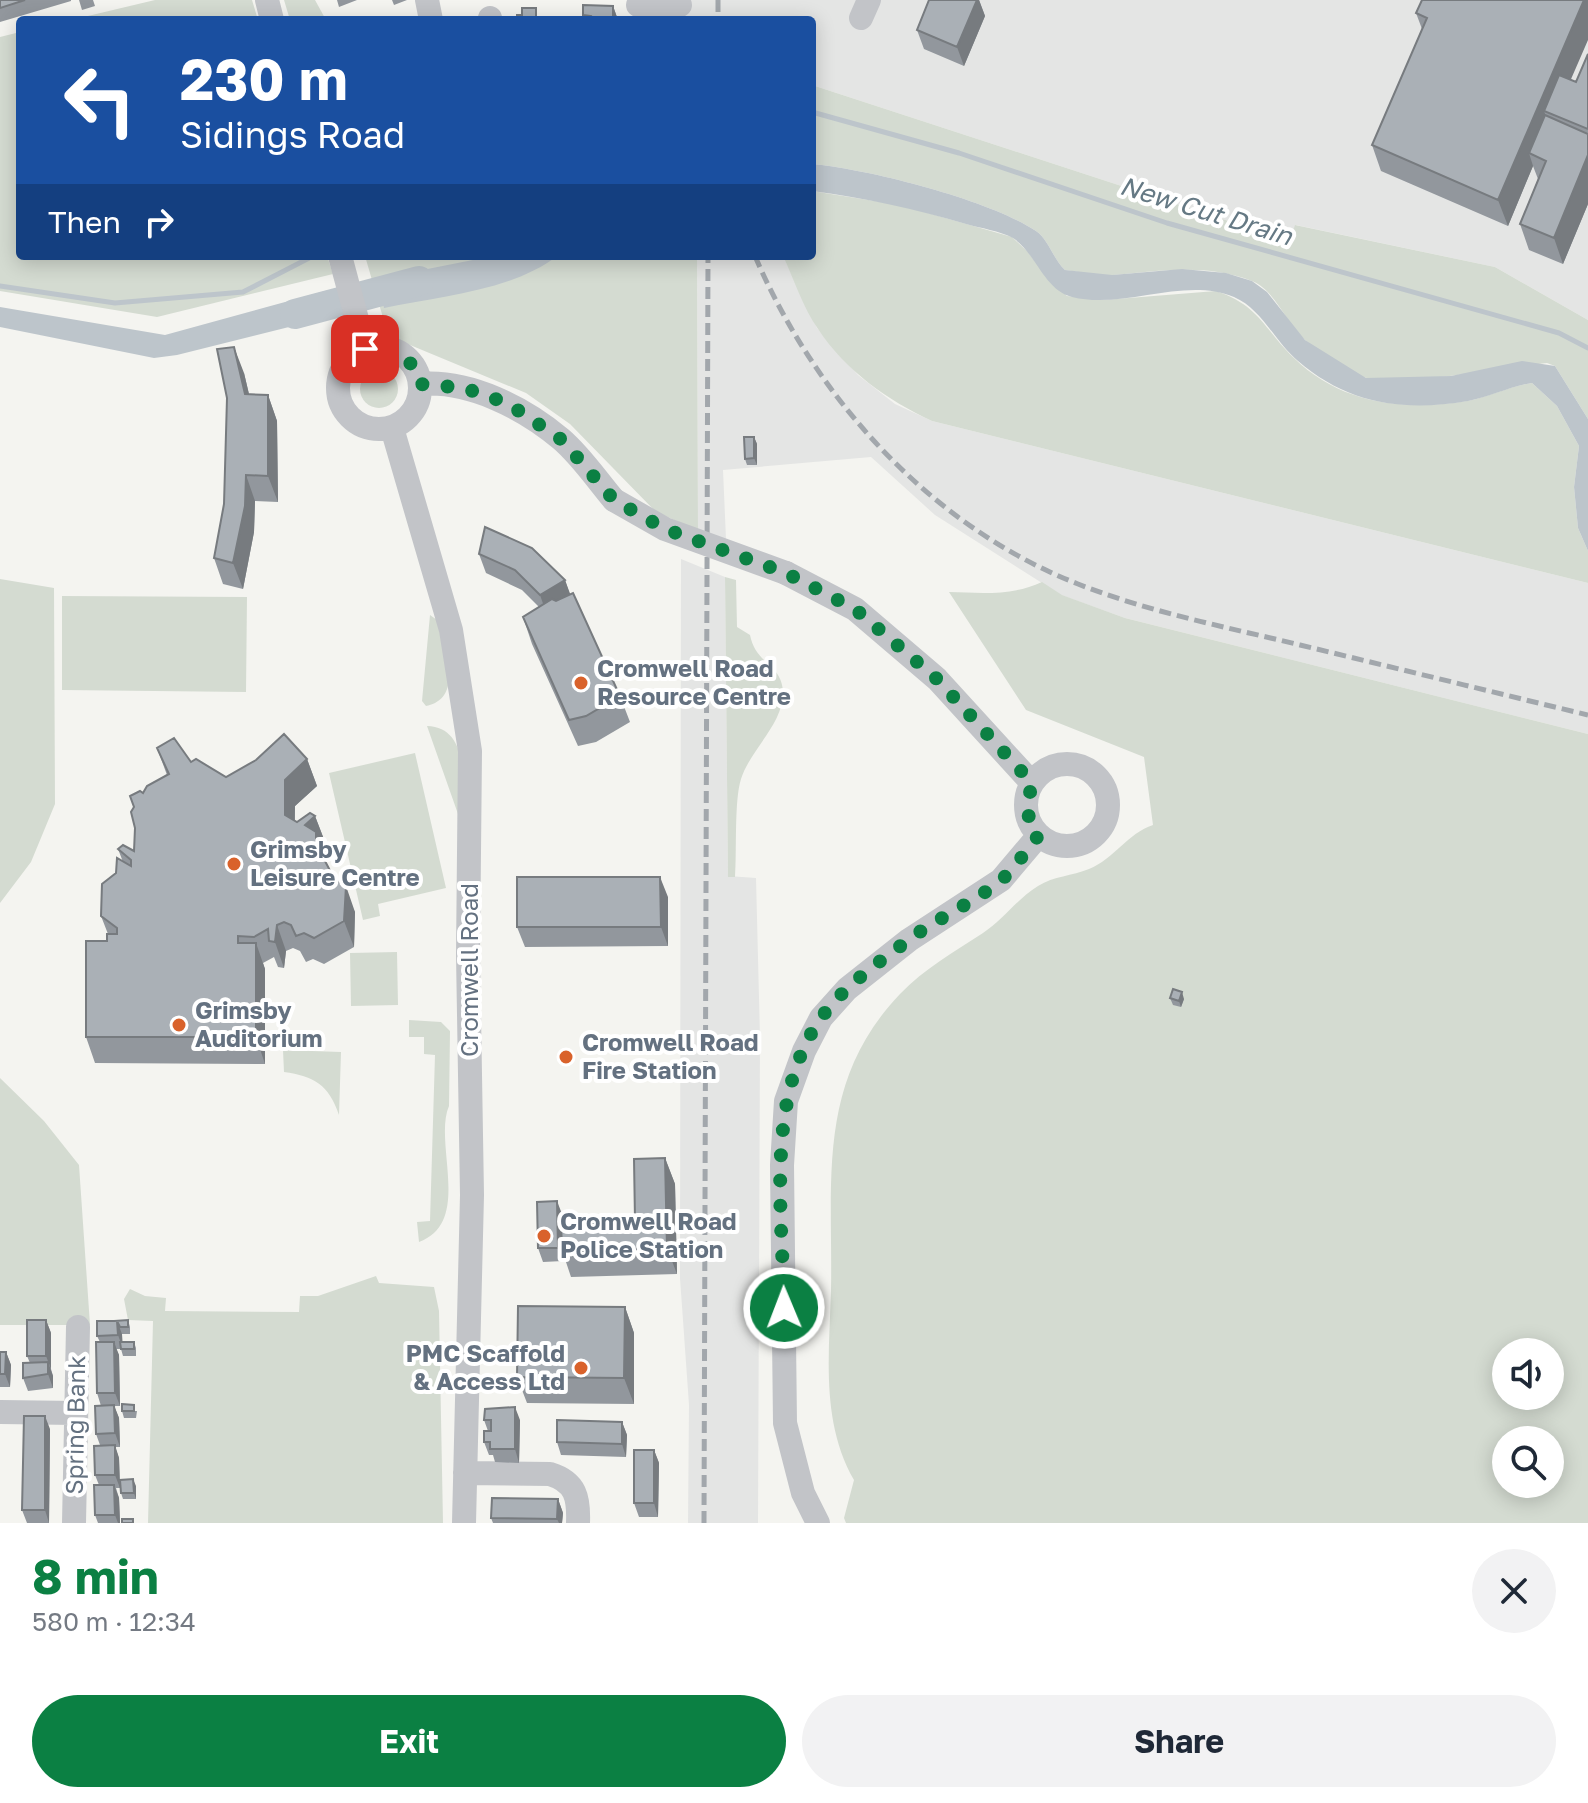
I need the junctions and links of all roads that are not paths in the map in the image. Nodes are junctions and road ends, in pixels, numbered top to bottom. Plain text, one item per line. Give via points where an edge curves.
1 (680, 5) dead end
2 (638, 8) edge
3 (342, 264) edge
4 (365, 349) junction
5 (420, 384) junction
6 (392, 428) junction
7 (1032, 783) junction
8 (1039, 835) junction
9 (78, 1327) dead end
10 (0, 1412) edge
11 (76, 1413) junction
12 (465, 1473) junction
13 (74, 1523) edge
14 (464, 1523) edge
15 (578, 1523) edge
16 (818, 1523) edge

1 - 2 street
3 - 4 street
4 - 5 street via 394,349 407,357
4 - 6 street via 343,367 338,395 351,419 363,427
5 - 6 street via 414,411
5 - 7 street, bridge via 464,388 507,403 562,440 614,500 665,529 786,573 855,609 937,679
6 - 12 street, Cromwell Road via 451,630 470,751 472,1195
7 - 8 street via 1026,811
7 - 8 street via 1054,766 1068,764 1097,778 1108,801 1107,815 1087,841 1065,846
8 - 16 street via 1001,880 909,940 847,989 821,1018 786,1101 785,1423 803,1493
9 - 11 street, Spring Bank
10 - 11 street
11 - 13 street, Spring Bank
12 - 14 street, Cromwell Road
12 - 15 street via 562,1478 578,1497

